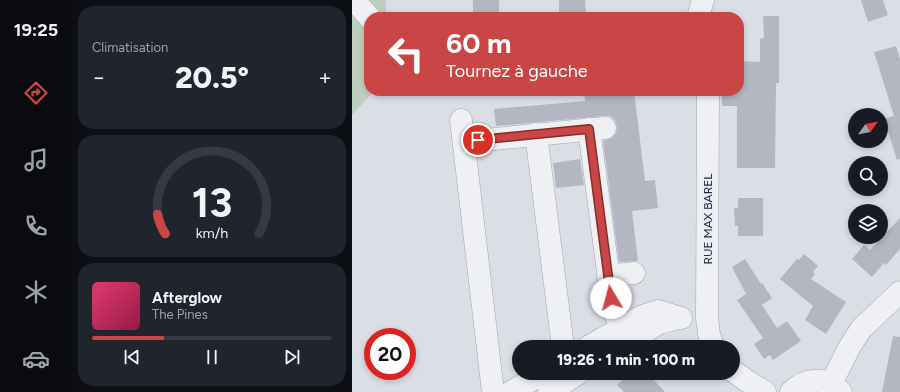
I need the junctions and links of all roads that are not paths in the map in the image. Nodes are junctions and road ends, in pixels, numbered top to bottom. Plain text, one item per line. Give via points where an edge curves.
1 (354, 0) edge
2 (703, 0) edge
3 (365, 12) edge
4 (699, 12) edge
5 (708, 96) edge
6 (461, 120) dead end
7 (536, 134) junction
8 (464, 142) junction
9 (634, 273) dead end
10 (608, 276) junction
11 (900, 292) edge
12 (681, 318) junction
13 (707, 318) junction
14 (621, 337) edge
15 (562, 340) edge
16 (611, 340) edge
17 (711, 340) edge
18 (740, 376) edge
19 (532, 380) edge
20 (568, 380) edge
21 (836, 388) edge
22 (493, 392) edge
23 (511, 392) edge
24 (549, 392) edge
25 (765, 392) edge
26 (791, 392) edge

1 - 3 street
2 - 4 street
5 - 13 street, RUE MAX BAREL
6 - 8 street
7 - 8 street
7 - 10 street via 597,128
7 - 15 street
8 - 22 street
9 - 10 street
10 - 14 street
11 - 21 street via 861,329 849,348
12 - 13 street
12 - 14 street
12 - 14 street via 658,311 640,317
13 - 17 street, RUE MAX BAREL
14 - 16 street
18 - 25 street
19 - 23 street
20 - 24 street
21 - 26 street via 822,381 813,380 804,382

